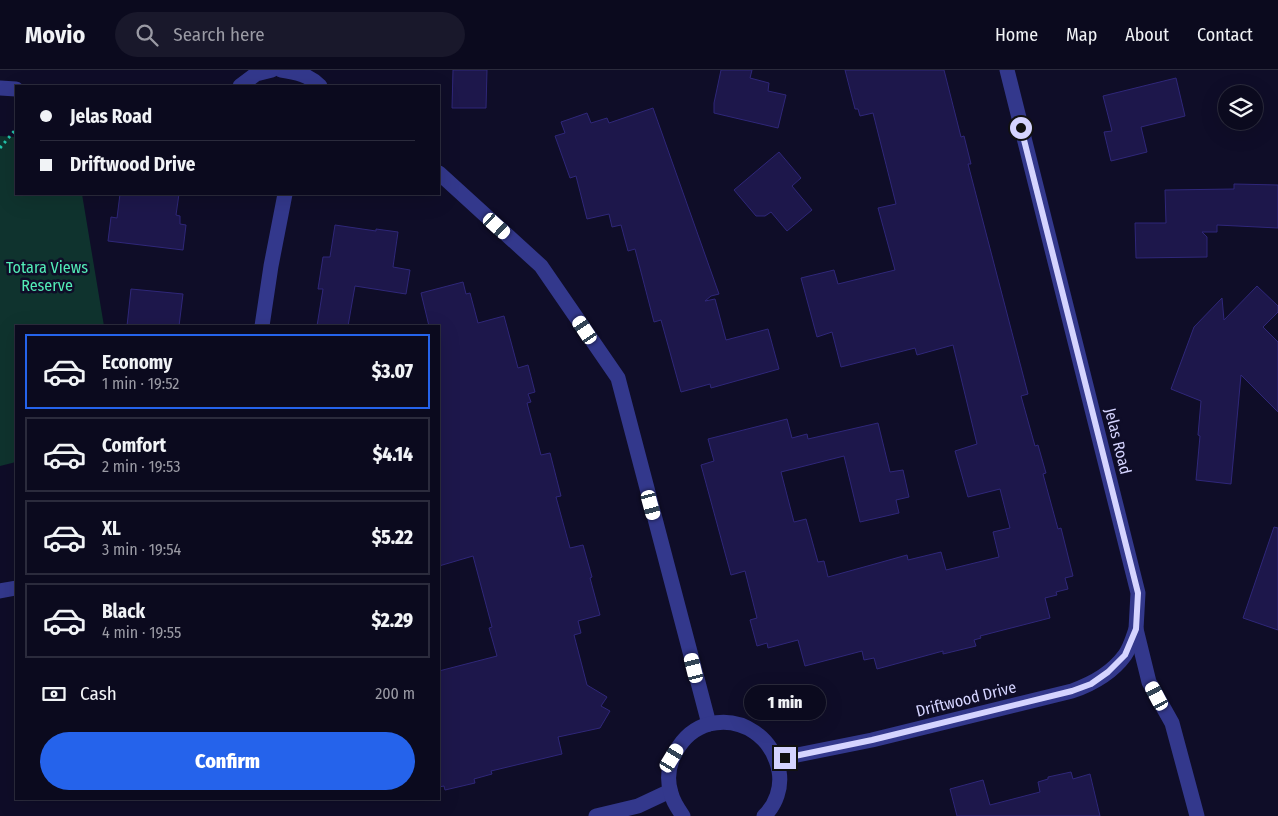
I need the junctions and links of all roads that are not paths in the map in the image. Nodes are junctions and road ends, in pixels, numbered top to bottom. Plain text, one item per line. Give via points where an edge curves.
1 (272, 70) edge
2 (281, 70) edge
3 (1007, 70) edge
4 (241, 85) edge
5 (319, 85) edge
6 (0, 88) edge
7 (15, 89) edge
8 (440, 174) edge
9 (285, 195) edge
10 (262, 325) edge
11 (15, 588) edge
12 (0, 591) edge
13 (1136, 629) junction
14 (709, 724) junction
15 (777, 759) junction
16 (670, 791) junction
17 (596, 816) edge
18 (684, 816) edge
19 (764, 816) edge
20 (1196, 816) edge

1 - 4 street via 256,74
2 - 5 street via 299,72
3 - 13 street, Jelas Road via 1138,593
6 - 7 street
8 - 14 street via 541,266 618,378
9 - 10 street
11 - 12 street
13 - 15 street, Driftwood Drive via 1125,655 1108,672 1091,684 1072,691 872,740
13 - 20 street, Jelas Road via 1150,682 1172,723
14 - 15 street via 726,722 742,725 769,744
14 - 16 street via 693,731 672,758 668,774
15 - 19 street via 778,795
16 - 17 street via 638,806
16 - 18 street

